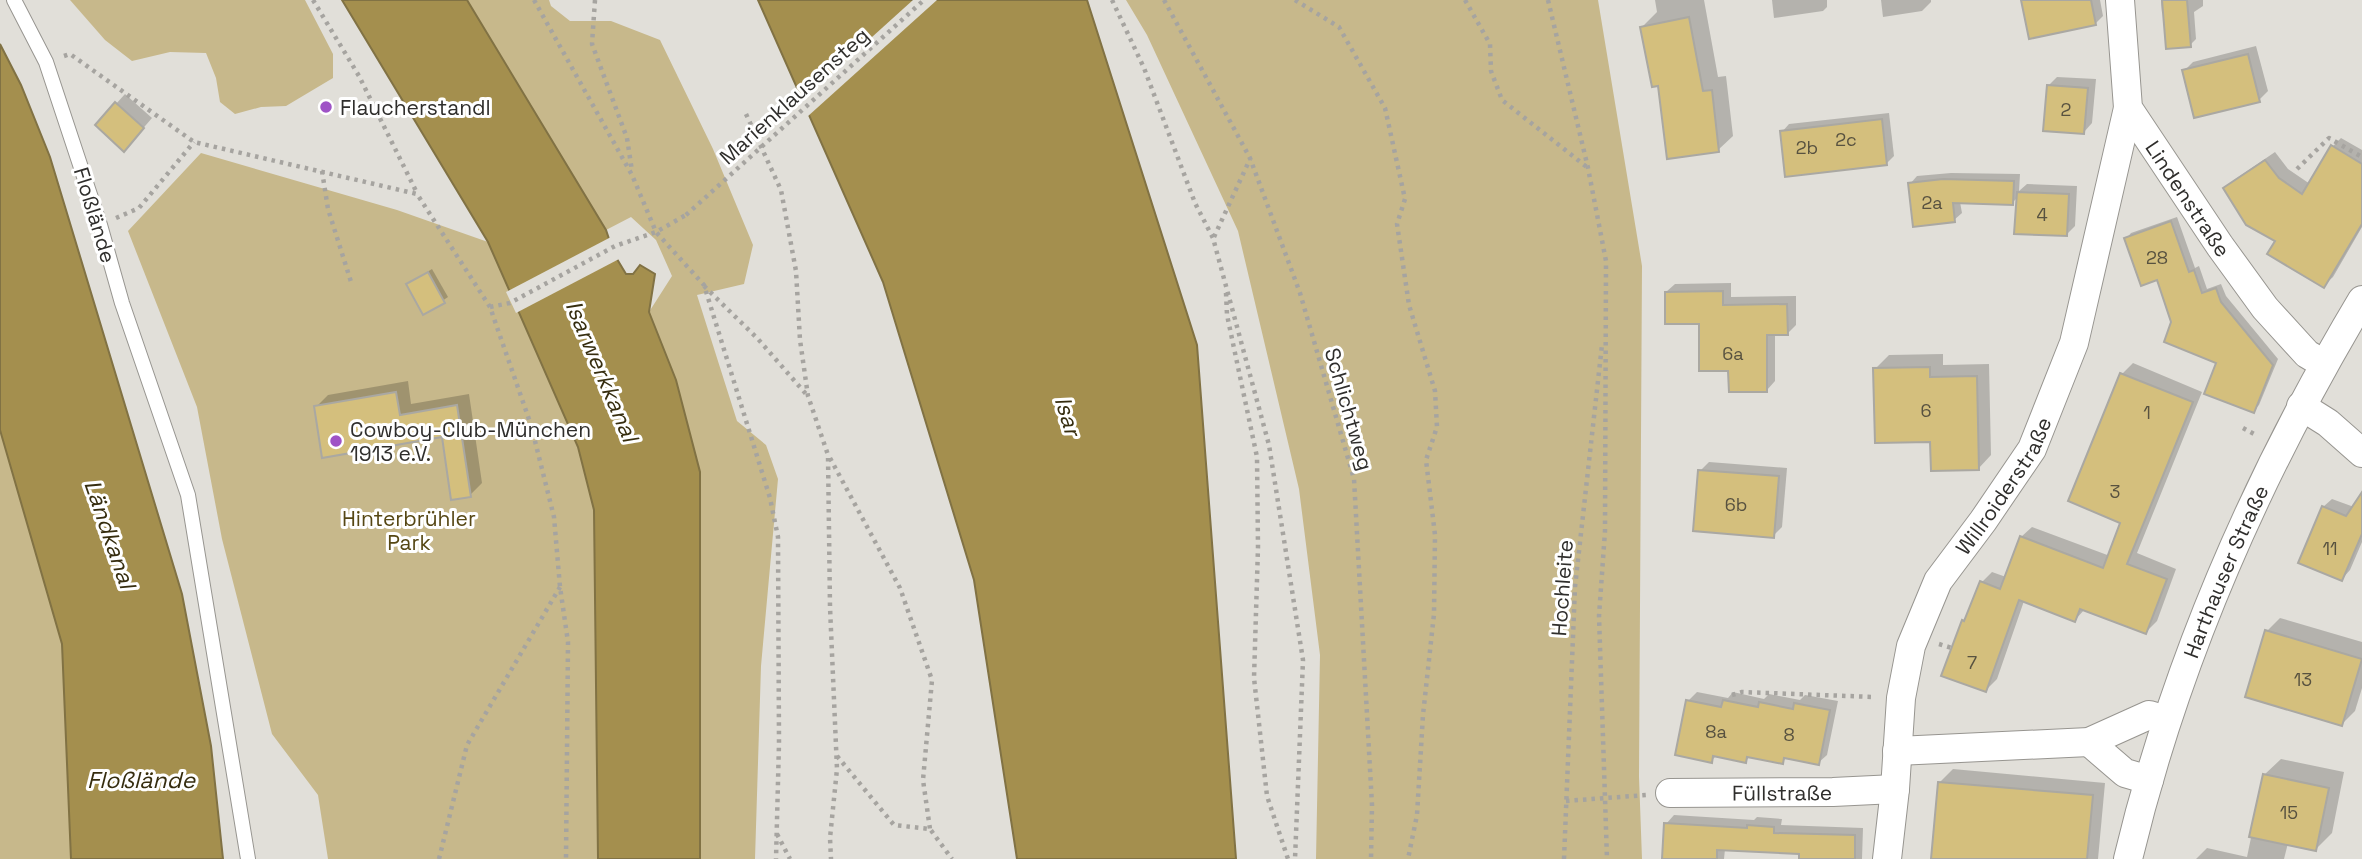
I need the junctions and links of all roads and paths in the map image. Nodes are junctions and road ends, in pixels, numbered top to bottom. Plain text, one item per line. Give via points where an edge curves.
1 (14, 0) edge
2 (313, 0) edge
3 (534, 0) edge
4 (595, 0) edge
5 (924, 0) edge
6 (1112, 0) edge
7 (1164, 0) edge
8 (1295, 0) edge
9 (1465, 0) edge
10 (1548, 0) edge
11 (2120, 0) edge
12 (47, 62) junction
13 (2128, 108) junction
14 (746, 114) dead end
15 (194, 142) junction
16 (2362, 157) edge
17 (1250, 158) junction
18 (1588, 169) junction
19 (2297, 169) dead end
20 (322, 170) junction
21 (632, 175) junction
22 (417, 194) junction
23 (100, 225) junction
24 (656, 232) junction
25 (1213, 237) junction
26 (1224, 279) junction
27 (352, 285) dead end
28 (704, 285) junction
29 (2362, 300) edge
30 (490, 307) junction
31 (1605, 320) junction
32 (2324, 364) junction
33 (808, 396) junction
34 (2301, 406) junction
35 (2243, 428) dead end
36 (2252, 433) dead end
37 (2362, 453) edge
38 (828, 455) junction
39 (560, 587) junction
40 (1732, 695) dead end
41 (1901, 698) junction
42 (2166, 720) junction
43 (2089, 742) junction
44 (1897, 751) junction
45 (836, 755) junction
46 (2149, 780) junction
47 (1895, 789) junction
48 (1670, 793) joint
49 (1606, 798) junction
50 (1566, 801) junction
51 (930, 829) junction
52 (777, 834) junction
53 (248, 859) edge
54 (439, 859) edge
55 (566, 859) edge
56 (776, 859) edge
57 (790, 859) edge
58 (831, 859) edge
59 (952, 859) edge
60 (1288, 859) edge
61 (1295, 859) edge
62 (1371, 859) edge
63 (1408, 859) edge
64 (1564, 859) edge
65 (1607, 859) edge
66 (1886, 859) edge
67 (2128, 859) edge

1 - 12 lane, Floßlände
2 - 22 path via 359,76
3 - 21 path
4 - 21 path via 592,44 627,138
5 - 24 path, Marienklausensteg, bridge via 686,215
6 - 25 path via 1144,68 1195,204
7 - 17 path, Schlichtweg
8 - 63 path via 1339,27 1384,108 1405,199 1397,224 1409,305 1435,391 1437,428 1426,460 1435,536 1434,614 1417,815
9 - 18 path via 1490,44 1491,71 1502,100
10 - 18 path, Hochleite
11 - 13 street, Lindenstraße
12 - 15 path via 70,54
12 - 23 lane, Floßlände
13 - 32 street, Lindenstraße via 2265,308 2307,354
13 - 41 street, Willroiderstraße via 2074,343 2032,449 1938,581 1911,646
14 - 33 path via 781,190 796,271
15 - 20 path
15 - 23 path via 139,208
16 - 19 path via 2329,138
17 - 25 path
17 - 62 path, Schlichtweg via 1300,293 1354,479 1373,805
18 - 31 path, Hochleite via 1606,261
20 - 22 path
20 - 27 path via 328,209
21 - 24 path
22 - 30 path
23 - 53 lane, Floßlände via 188,495
24 - 28 path
24 - 30 path, Marienklausensteg via 615,246 510,303
25 - 26 path
26 - 60 path via 1227,315 1257,457 1255,691 1267,796
26 - 61 path via 1269,445 1303,660
28 - 33 path
28 - 52 path via 778,537
29 - 32 street, Harthauser Straße
30 - 39 path via 535,438 554,517
31 - 49 path, Hochleite via 1605,531 1599,615
31 - 50 path, Hochleite via 1575,586
32 - 34 street, Harthauser Straße
33 - 38 path
34 - 37 street
34 - 42 street, Harthauser Straße via 2202,622
35 - 36 path
38 - 45 path
38 - 51 path via 900,588 932,680 923,780
39 - 54 path via 467,745
39 - 55 path via 568,642
40 - 41 path
41 - 44 street, Willroiderstraße
42 - 43 street via 2149,715
42 - 46 street, Harthauser Straße
43 - 44 street
43 - 46 street via 2125,774
44 - 47 street, Willroiderstraße
45 - 51 path via 894,825
45 - 58 path
46 - 67 street, Harthauser Straße
47 - 48 street, Füllstraße
47 - 66 street, Willroiderstraße
48 - 49 path
49 - 50 path
49 - 65 path, Hochleite
50 - 64 path, Hochleite
51 - 59 path
52 - 56 path
52 - 57 path

